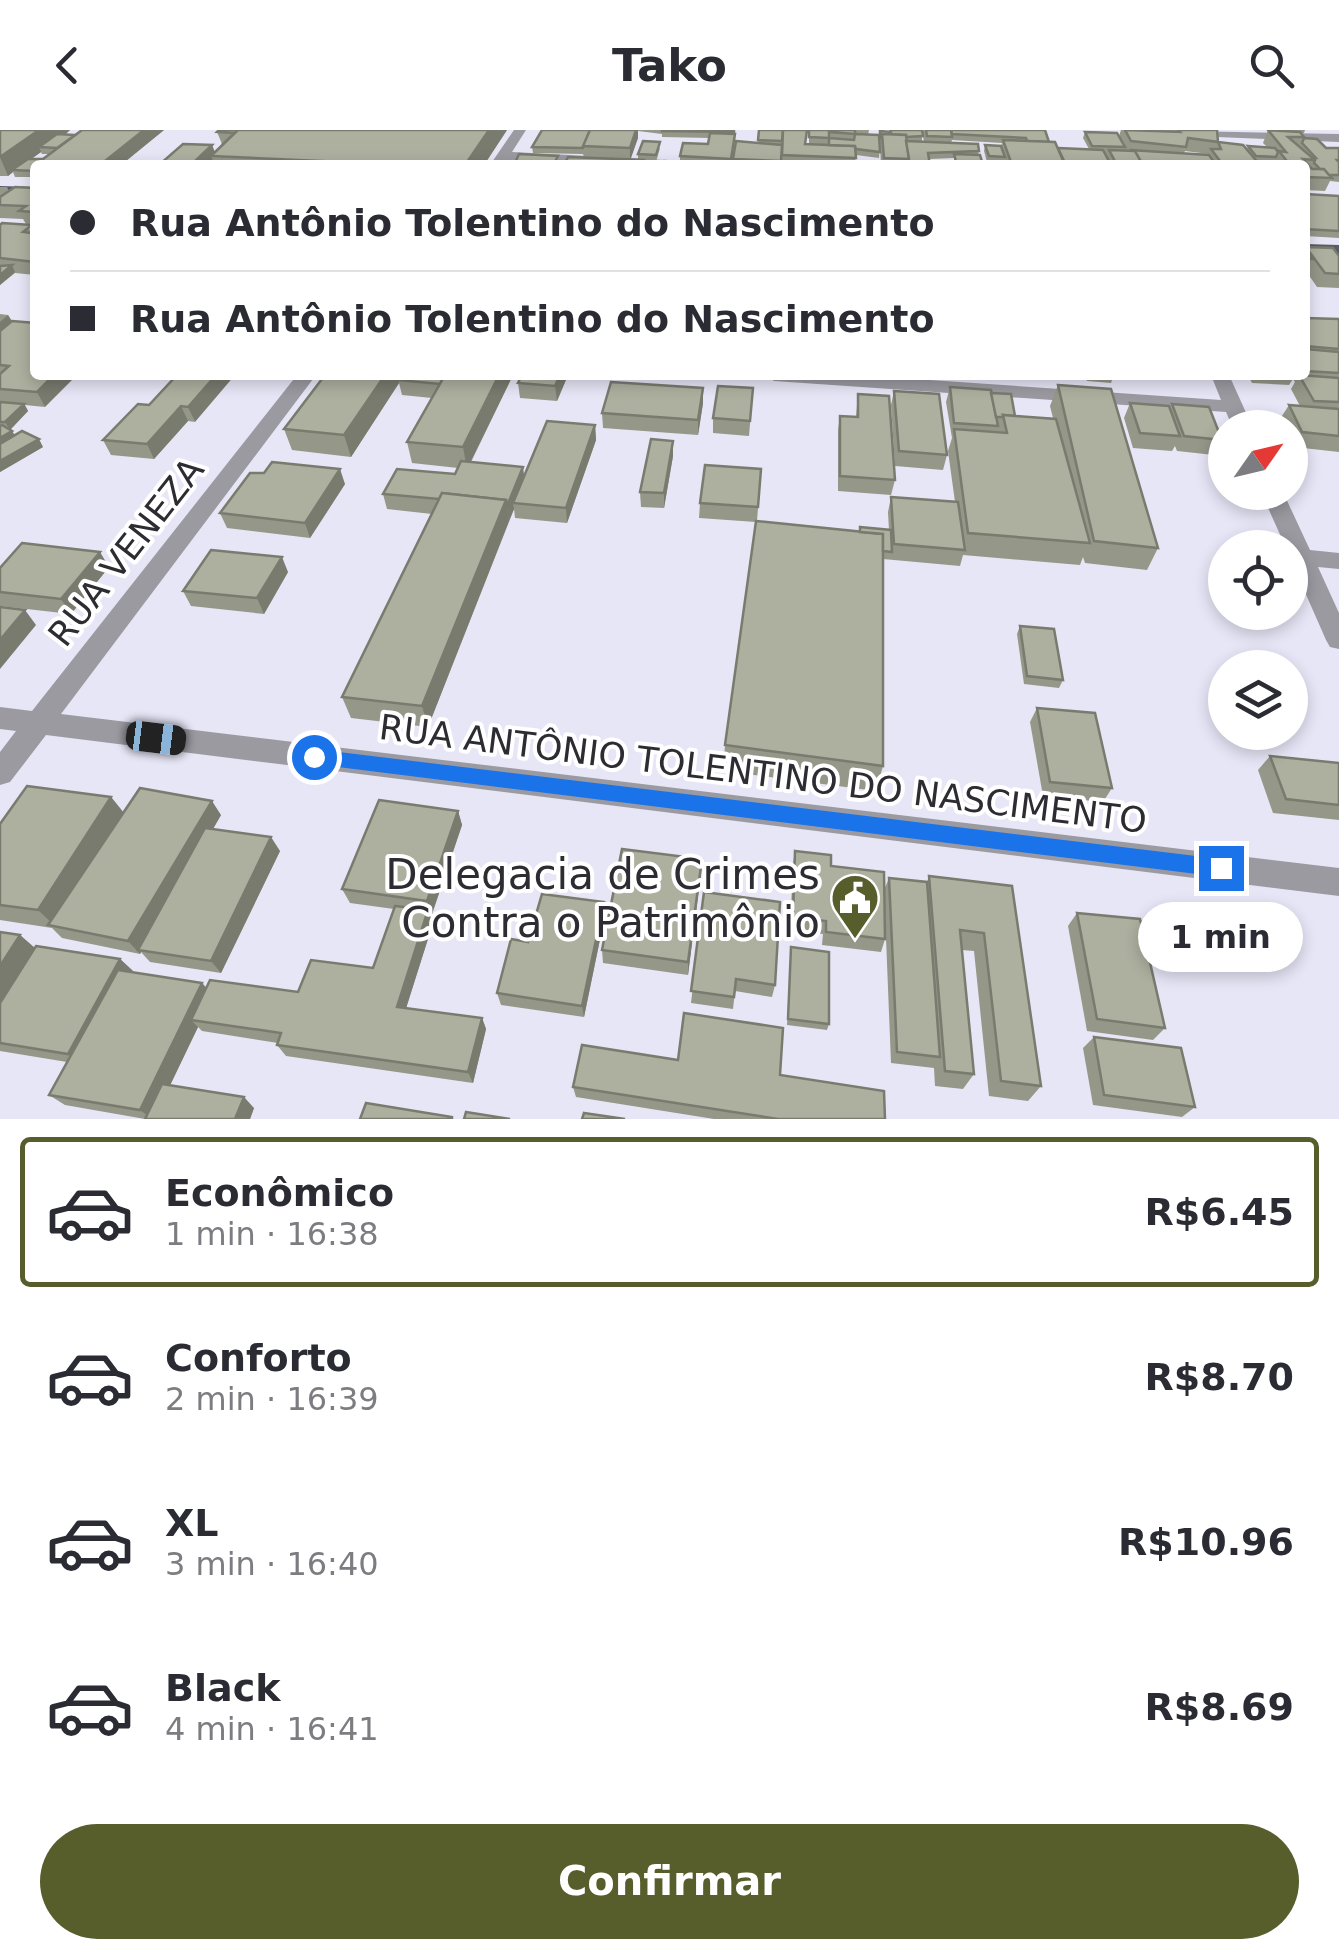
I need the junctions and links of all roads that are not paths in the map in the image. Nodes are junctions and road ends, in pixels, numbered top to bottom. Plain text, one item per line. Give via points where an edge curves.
1 (520, 130) edge
2 (1144, 130) edge
3 (1339, 138) edge
4 (501, 160) edge
5 (0, 190) edge
6 (30, 191) edge
7 (1310, 249) edge
8 (1339, 250) edge
9 (303, 380) edge
10 (846, 380) edge
11 (1222, 380) edge
12 (1234, 407) junction
13 (1235, 410) edge
14 (1308, 557) edge
15 (1339, 560) edge
16 (1308, 570) edge
17 (1339, 640) edge
18 (0, 718) edge
19 (38, 723) junction
20 (0, 773) edge
21 (1339, 882) edge

1 - 4 street
2 - 3 street
5 - 6 main road
7 - 8 main road
9 - 19 street, RUA VENEZA
10 - 12 street
11 - 12 street
12 - 13 street
14 - 15 street
16 - 17 street
18 - 19 street, RUA ANTÔNIO TOLENTINO DO NASCIMENTO
19 - 20 street, RUA VENEZA
19 - 21 street, RUA ANTÔNIO TOLENTINO DO NASCIMENTO

